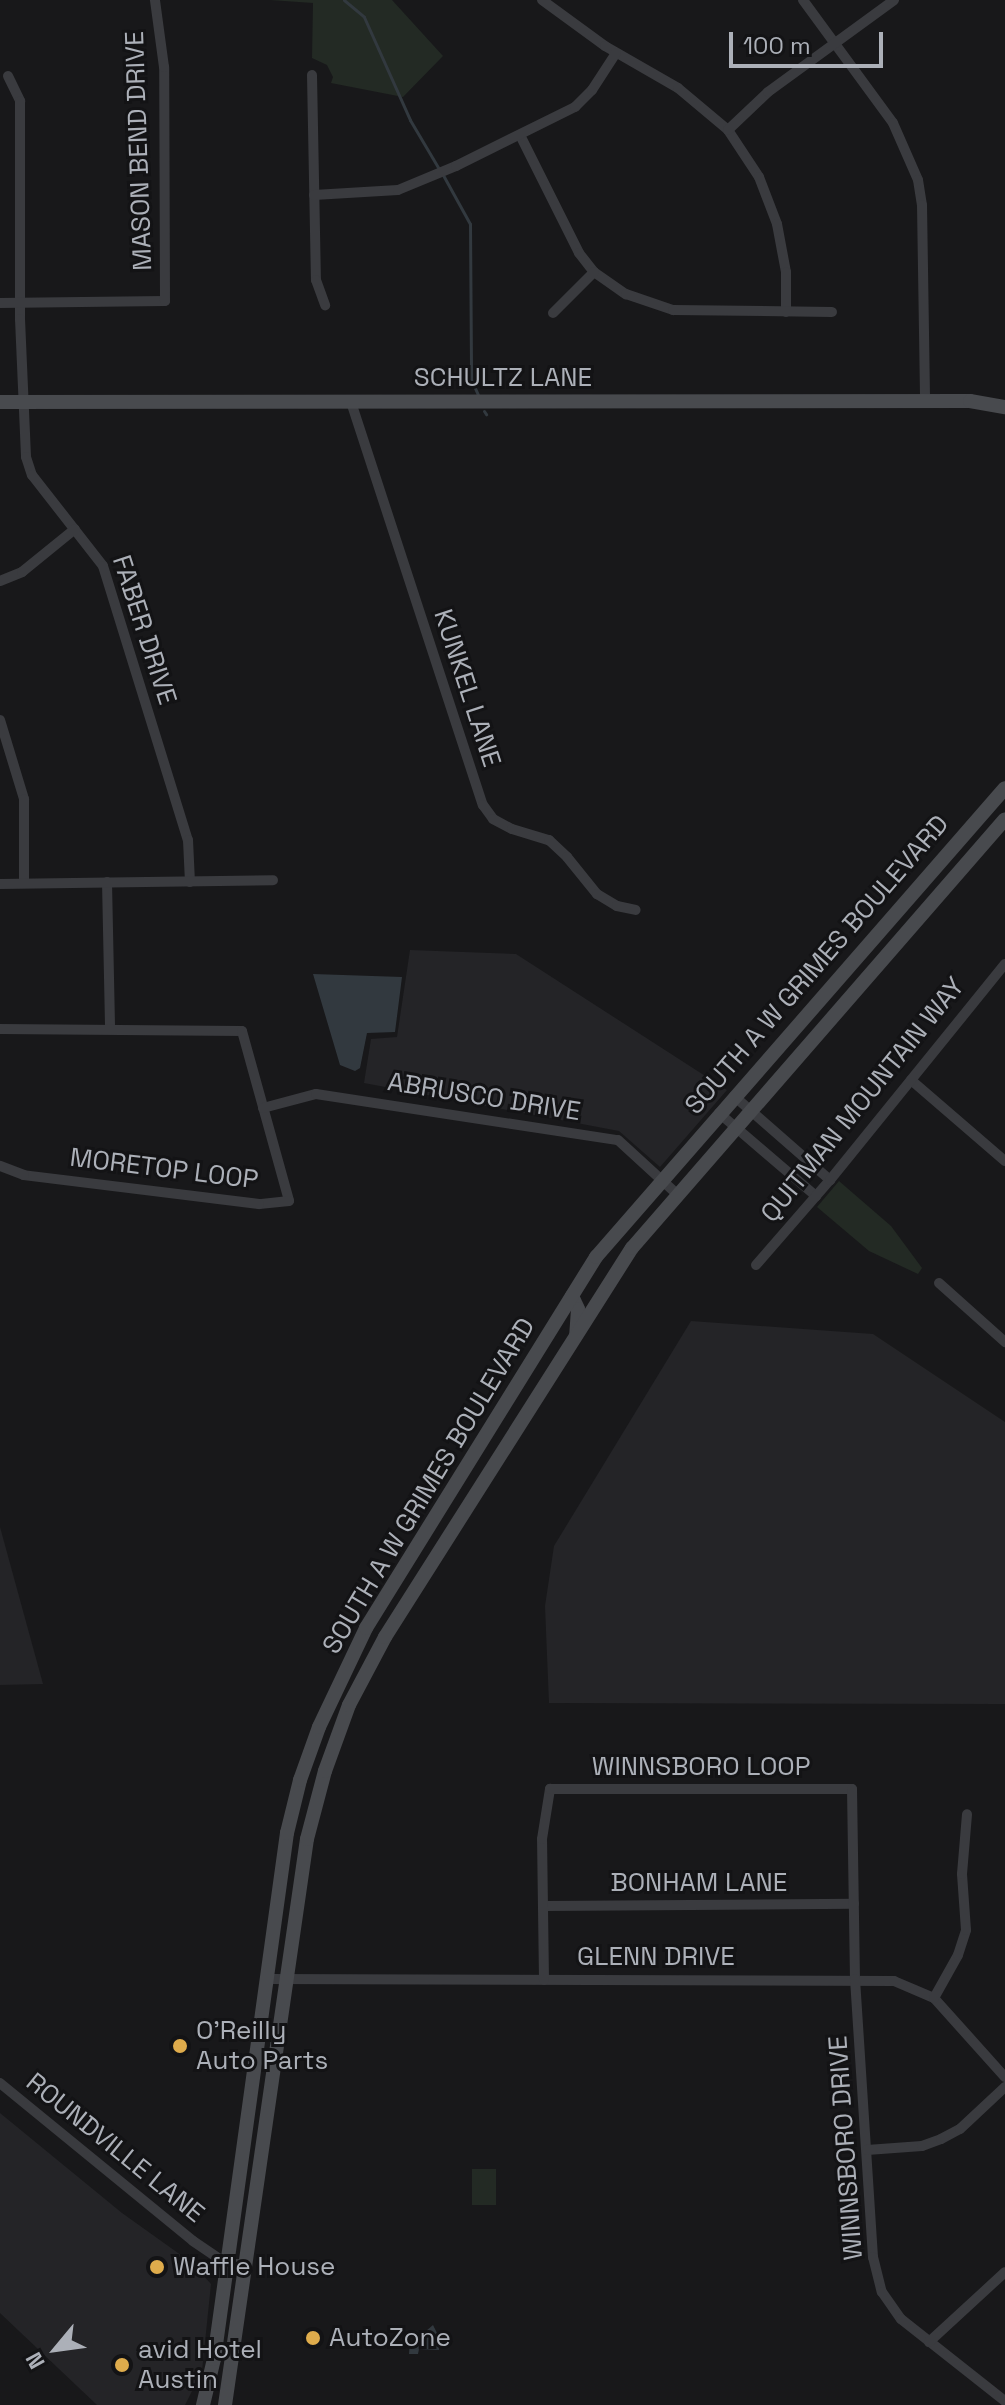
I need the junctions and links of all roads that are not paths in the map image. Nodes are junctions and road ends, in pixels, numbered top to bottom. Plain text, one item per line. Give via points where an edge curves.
1 (155, 0) edge
2 (542, 0) edge
3 (803, 0) edge
4 (894, 0) edge
5 (836, 43) junction
6 (616, 53) junction
7 (312, 75) dead end
8 (8, 76) dead end
9 (728, 130) junction
10 (520, 135) junction
11 (314, 195) junction
12 (594, 272) junction
13 (0, 303) edge
14 (20, 303) junction
15 (325, 305) dead end
16 (786, 312) junction
17 (832, 312) dead end
18 (553, 313) dead end
19 (925, 401) junction
20 (0, 402) edge
21 (23, 402) junction
22 (351, 402) junction
23 (1005, 407) edge
24 (75, 529) junction
25 (0, 581) edge
26 (0, 720) edge
27 (1005, 788) edge
28 (1005, 819) edge
29 (951, 850) junction
30 (967, 863) junction
31 (273, 880) dead end
32 (107, 882) junction
33 (190, 882) junction
34 (24, 883) junction
35 (0, 884) edge
36 (636, 910) dead end
37 (1005, 964) edge
38 (839, 977) junction
39 (855, 992) junction
40 (0, 1029) edge
41 (110, 1029) junction
42 (911, 1080) junction
43 (734, 1096) junction
44 (263, 1108) junction
45 (751, 1111) junction
46 (719, 1113) junction
47 (736, 1128) junction
48 (1005, 1161) edge
49 (0, 1166) edge
50 (661, 1180) junction
51 (830, 1180) junction
52 (678, 1195) junction
53 (816, 1196) junction
54 (756, 1265) dead end
55 (939, 1283) dead end
56 (572, 1296) junction
57 (575, 1339) junction
58 (1005, 1342) edge
59 (406, 1564) junction
60 (424, 1576) junction
61 (332, 1698) junction
62 (349, 1705) junction
63 (967, 1814) dead end
64 (854, 1904) junction
65 (544, 1906) junction
66 (267, 1979) junction
67 (286, 1979) junction
68 (855, 1979) junction
69 (544, 1980) junction
70 (934, 1998) junction
71 (1005, 2077) edge
72 (0, 2083) edge
73 (1005, 2087) edge
74 (867, 2150) junction
75 (227, 2264) junction
76 (246, 2264) junction
77 (1005, 2272) edge
78 (929, 2342) junction
79 (1005, 2401) edge
80 (203, 2405) edge
81 (225, 2405) edge

1 - 14 street, MASON BEND DRIVE via 164,67 165,301
2 - 6 street
3 - 5 street
4 - 5 street
5 - 9 street via 768,92
5 - 19 street via 893,123 918,180
6 - 9 street via 678,88
6 - 10 street via 575,107
7 - 11 street
8 - 14 street, FABER DRIVE via 20,101
9 - 16 street via 759,177 777,224 786,272
10 - 11 street via 422,181 380,193
10 - 12 street via 564,227
11 - 15 street via 316,280
12 - 16 street via 626,294 673,310
12 - 18 street
13 - 14 street
14 - 21 street, FABER DRIVE
16 - 17 street
19 - 22 main road, SCHULTZ LANE
19 - 23 main road, SCHULTZ LANE
20 - 21 main road, SCHULTZ LANE
21 - 22 main road, SCHULTZ LANE
21 - 24 street, FABER DRIVE via 32,475
22 - 36 street, KUNKEL LANE via 483,805 502,824 549,840 597,894
24 - 25 street via 22,572
24 - 33 street, FABER DRIVE via 103,566 188,840
26 - 34 street via 24,799
27 - 29 main road, SOUTH A W GRIMES BOULEVARD
28 - 30 main road, SOUTH A W GRIMES BOULEVARD
29 - 30 main road
29 - 38 main road, SOUTH A W GRIMES BOULEVARD
30 - 39 main road, SOUTH A W GRIMES BOULEVARD
31 - 33 street
32 - 33 street
32 - 34 street
32 - 41 street
34 - 35 street
37 - 42 street, QUITMAN MOUNTAIN WAY
38 - 39 main road
38 - 43 main road, SOUTH A W GRIMES BOULEVARD
39 - 45 main road, SOUTH A W GRIMES BOULEVARD
40 - 41 street, MORETOP LOOP
41 - 44 street, MORETOP LOOP via 242,1031
42 - 48 street
42 - 51 street, QUITMAN MOUNTAIN WAY
43 - 45 street
43 - 46 main road, SOUTH A W GRIMES BOULEVARD
44 - 49 street, MORETOP LOOP via 289,1201 259,1204 24,1175
44 - 50 street, ABRUSCO DRIVE via 316,1094 618,1140
45 - 47 main road, SOUTH A W GRIMES BOULEVARD
45 - 51 street
46 - 47 street
46 - 50 main road, SOUTH A W GRIMES BOULEVARD
47 - 52 main road, SOUTH A W GRIMES BOULEVARD
47 - 53 street
50 - 52 street, ABRUSCO DRIVE
50 - 56 main road, SOUTH A W GRIMES BOULEVARD via 596,1257
51 - 53 street, QUITMAN MOUNTAIN WAY
52 - 57 main road, SOUTH A W GRIMES BOULEVARD via 632,1248
53 - 54 street, QUITMAN MOUNTAIN WAY
55 - 58 street
56 - 57 main road via 579,1319
56 - 59 main road, SOUTH A W GRIMES BOULEVARD
57 - 60 main road, SOUTH A W GRIMES BOULEVARD
59 - 60 main road
59 - 61 main road, SOUTH A W GRIMES BOULEVARD via 366,1628
60 - 62 main road, SOUTH A W GRIMES BOULEVARD
61 - 62 main road
61 - 66 main road, SOUTH A W GRIMES BOULEVARD via 300,1780 287,1833
62 - 67 main road, SOUTH A W GRIMES BOULEVARD via 307,1839
63 - 70 street via 962,1874 966,1930
64 - 65 street, BONHAM LANE
64 - 65 street, WINNSBORO LOOP via 852,1789 550,1789 542,1839
64 - 68 street, WINNSBORO LOOP
65 - 69 street, WINNSBORO LOOP
66 - 67 street, GLENN DRIVE
66 - 75 main road, SOUTH A W GRIMES BOULEVARD
67 - 69 street, GLENN DRIVE
67 - 76 main road, SOUTH A W GRIMES BOULEVARD
68 - 69 street, GLENN DRIVE
68 - 70 street, GLENN DRIVE via 894,1981
68 - 74 street, WINNSBORO DRIVE
70 - 71 street, GLENN DRIVE
72 - 75 street, ROUNDVILLE LANE
73 - 74 street via 960,2129 941,2139 922,2146
74 - 78 street, WINNSBORO DRIVE via 873,2257 882,2292 901,2319
75 - 76 street
75 - 80 main road, SOUTH A W GRIMES BOULEVARD
76 - 81 main road, SOUTH A W GRIMES BOULEVARD
77 - 78 street
78 - 79 street, WINNSBORO DRIVE

